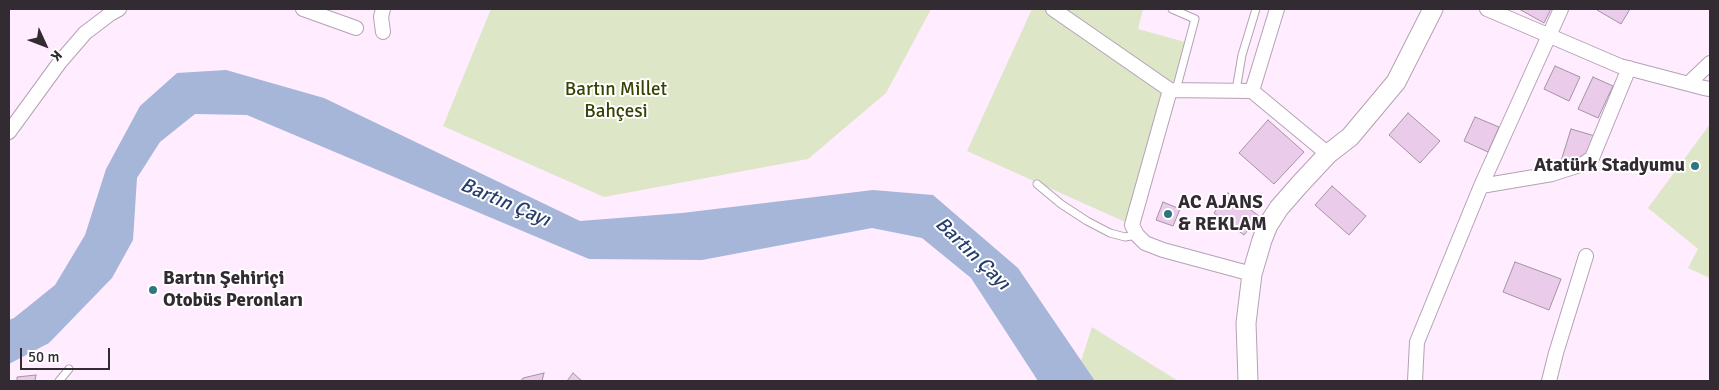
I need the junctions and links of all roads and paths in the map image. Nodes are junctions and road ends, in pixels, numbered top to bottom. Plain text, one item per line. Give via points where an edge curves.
1 (119, 9) edge
2 (303, 9) edge
3 (383, 9) edge
4 (1053, 9) edge
5 (1172, 9) edge
6 (1256, 9) edge
7 (1277, 9) edge
8 (1433, 9) edge
9 (1487, 9) edge
10 (1561, 9) edge
11 (356, 28) dead end
12 (383, 32) dead end
13 (1549, 34) junction
14 (1710, 63) edge
15 (1629, 68) junction
16 (1688, 84) junction
17 (1710, 89) edge
18 (1173, 90) junction
19 (1236, 90) junction
20 (1252, 91) junction
21 (9, 132) edge
22 (1328, 154) junction
23 (1037, 184) dead end
24 (1481, 186) junction
25 (1137, 235) junction
26 (1586, 256) dead end
27 (1252, 274) junction
28 (68, 369) dead end
29 (59, 381) edge
30 (1248, 381) edge
31 (1415, 381) edge
32 (1549, 381) edge

1 - 21 street via 85,34 60,62
2 - 11 street
3 - 12 street
4 - 18 street
5 - 18 lane via 1195,19
6 - 19 lane via 1242,55
7 - 20 street
8 - 22 main road via 1396,82 1350,137
9 - 13 street
10 - 13 street
13 - 15 street
13 - 24 street
14 - 16 street
15 - 16 street
15 - 24 street via 1592,158 1552,174
16 - 17 street
18 - 19 street
18 - 25 street via 1132,225
19 - 20 street
20 - 22 street
22 - 27 main road via 1279,208 1268,225
23 - 25 lane via 1068,208 1110,233 1124,237
24 - 31 street via 1417,342
25 - 27 street via 1145,243 1163,250
26 - 32 street
27 - 30 main road via 1246,323
28 - 29 lane

